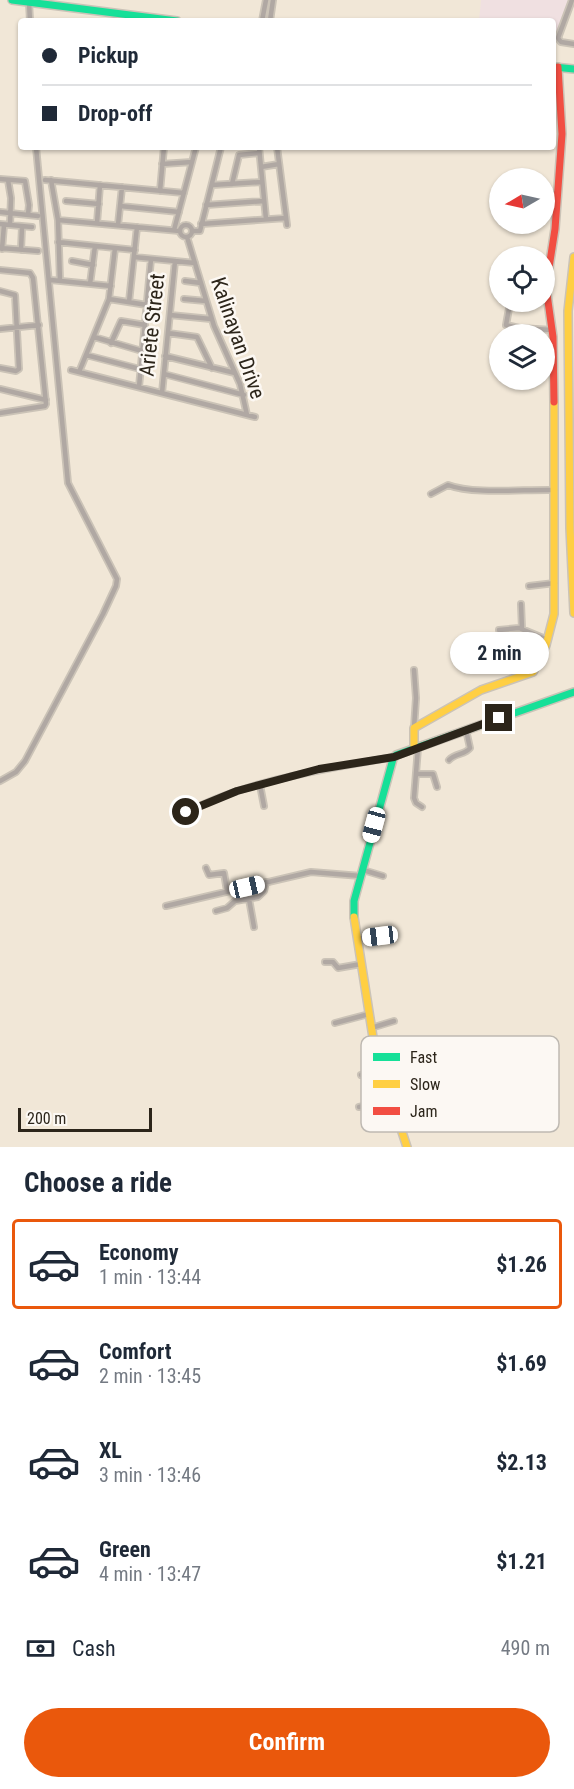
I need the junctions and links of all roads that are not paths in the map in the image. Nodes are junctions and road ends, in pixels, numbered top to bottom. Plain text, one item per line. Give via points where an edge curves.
1 (12, 0) edge
2 (266, 0) edge
3 (273, 0) edge
4 (572, 0) edge
5 (29, 2) junction
6 (30, 18) edge
7 (154, 18) edge
8 (263, 18) edge
9 (270, 18) edge
10 (574, 44) edge
11 (556, 67) edge
12 (574, 69) edge
13 (36, 150) edge
14 (164, 150) edge
15 (195, 150) edge
16 (220, 150) edge
17 (259, 150) edge
18 (277, 150) edge
19 (192, 162) junction
20 (162, 164) junction
21 (279, 164) junction
22 (261, 167) junction
23 (0, 179) edge
24 (8, 180) junction
25 (262, 182) junction
26 (232, 184) junction
27 (100, 185) junction
28 (212, 185) junction
29 (122, 187) junction
30 (160, 190) junction
31 (183, 193) junction
32 (555, 193) edge
33 (558, 193) junction
34 (66, 201) dead end
35 (264, 201) junction
36 (99, 204) junction
37 (207, 205) junction
38 (120, 206) junction
39 (556, 209) joint
40 (0, 212) edge
41 (179, 212) junction
42 (11, 214) junction
43 (28, 215) junction
44 (38, 216) dead end
45 (286, 218) junction
46 (266, 219) junction
47 (58, 220) junction
48 (97, 223) junction
49 (201, 224) junction
50 (5, 225) edge
51 (118, 225) junction
52 (287, 225) dead end
53 (22, 227) junction
54 (32, 227) dead end
55 (137, 227) junction
56 (177, 230) junction
57 (192, 231) junction
58 (187, 237) junction
59 (58, 243) junction
60 (95, 246) junction
61 (115, 248) junction
62 (1, 249) edge
63 (21, 250) junction
64 (135, 250) junction
65 (38, 251) dead end
66 (134, 257) junction
67 (574, 257) edge
68 (151, 259) junction
69 (72, 261) dead end
70 (175, 261) junction
71 (195, 263) junction
72 (93, 265) junction
73 (0, 270) edge
74 (51, 280) dead end
75 (60, 281) junction
76 (185, 281) dead end
77 (201, 283) junction
78 (90, 284) junction
79 (111, 286) junction
80 (0, 291) edge
81 (109, 299) junction
82 (184, 299) dead end
83 (571, 300) edge
84 (129, 302) junction
85 (206, 302) junction
86 (147, 305) junction
87 (170, 315) junction
88 (212, 318) junction
89 (551, 324) edge
90 (145, 325) junction
91 (39, 326) junction
92 (17, 328) junction
93 (0, 329) edge
94 (168, 333) junction
95 (94, 338) junction
96 (111, 343) junction
97 (142, 351) junction
98 (86, 356) junction
99 (165, 356) junction
100 (0, 368) edge
101 (212, 368) junction
102 (140, 369) junction
103 (71, 370) dead end
104 (79, 372) junction
105 (235, 373) junction
106 (164, 374) junction
107 (138, 387) junction
108 (0, 389) edge
109 (572, 389) edge
110 (553, 390) edge
111 (162, 393) junction
112 (244, 394) junction
113 (46, 400) junction
114 (0, 413) edge
115 (247, 415) junction
116 (255, 417) dead end
117 (572, 460) edge
118 (555, 490) junction
119 (431, 494) dead end
120 (572, 522) edge
121 (555, 583) junction
122 (528, 586) dead end
123 (521, 604) dead end
124 (574, 613) edge
125 (522, 629) junction
126 (499, 630) dead end
127 (548, 640) junction
128 (414, 670) dead end
129 (574, 692) edge
130 (414, 728) junction
131 (466, 730) junction
132 (416, 748) junction
133 (394, 757) junction
134 (449, 760) dead end
135 (416, 774) junction
136 (0, 781) edge
137 (260, 785) junction
138 (437, 787) dead end
139 (264, 806) dead end
140 (422, 807) dead end
141 (179, 816) dead end
142 (206, 868) dead end
143 (362, 873) junction
144 (383, 876) dead end
145 (266, 882) junction
146 (227, 891) junction
147 (249, 899) junction
148 (166, 906) dead end
149 (216, 911) dead end
150 (254, 927) dead end
151 (380, 936) dead end
152 (357, 939) junction
153 (325, 962) dead end
154 (361, 964) junction
155 (369, 1014) junction
156 (394, 1021) dead end
157 (335, 1023) dead end
158 (371, 1028) junction
159 (373, 1036) edge
160 (402, 1132) edge
161 (407, 1147) edge

1 - 5 main road
2 - 8 street
3 - 9 street
4 - 10 street via 558,38
5 - 6 street
5 - 7 main road
11 - 12 main road
11 - 33 main road via 562,125
13 - 136 street via 68,483 117,579 103,614 25,761
14 - 20 street
15 - 19 street
16 - 28 street
17 - 22 street
17 - 26 street via 239,155
18 - 21 street
19 - 20 street
19 - 31 street
20 - 30 street
21 - 22 street
21 - 45 street
22 - 25 street
23 - 24 street
24 - 42 street
24 - 43 street via 25,181
25 - 26 street
25 - 35 street
26 - 28 street
27 - 29 street
27 - 36 street
27 - 47 street via 48,180
28 - 37 street
29 - 30 street
29 - 38 street
30 - 31 street
31 - 41 street
32 - 33 street
33 - 39 main road
34 - 36 street
35 - 37 street
35 - 46 street
36 - 48 street
37 - 49 street
38 - 41 street
38 - 51 street
39 - 89 main road via 546,286
40 - 42 street
41 - 56 street
42 - 43 street
42 - 50 street
43 - 44 street
45 - 46 street
45 - 52 street
46 - 49 street
47 - 48 street
47 - 59 street
48 - 51 street
49 - 57 street via 200,231
50 - 53 street
50 - 62 street
51 - 55 street
53 - 54 street
53 - 63 street
55 - 56 street
55 - 64 street
56 - 57 street via 185,226
56 - 58 street
57 - 58 street
58 - 71 street, Kalinayan Drive
59 - 60 street
59 - 75 street
60 - 61 street
60 - 72 street
61 - 64 street
61 - 79 street
62 - 63 street
63 - 65 street
64 - 66 street
66 - 68 street
66 - 84 street
67 - 83 main road
68 - 70 street
68 - 86 street
69 - 72 street
70 - 71 street
70 - 87 street, Ariete Street
71 - 77 street, Kalinayan Drive
72 - 78 street
73 - 91 street via 30,273
74 - 75 street
75 - 78 street
76 - 77 street
77 - 85 street, Kalinayan Drive
78 - 79 street
79 - 81 street
80 - 92 street via 15,295
81 - 84 street
81 - 95 street
82 - 85 street
83 - 109 main road
84 - 86 street
85 - 88 street, Kalinayan Drive
86 - 90 street
87 - 88 street
87 - 94 street, Ariete Street
88 - 105 street, Kalinayan Drive
90 - 96 street via 121,321
90 - 97 street
91 - 92 street
91 - 113 street
92 - 93 street
92 - 100 street via 19,369
94 - 99 street, Ariete Street
94 - 101 street via 197,337
95 - 96 street
95 - 98 street
96 - 97 street
97 - 102 street
98 - 102 street
98 - 104 street
99 - 101 street
99 - 106 street, Ariete Street
101 - 105 street
102 - 107 street
103 - 104 street
104 - 107 street
105 - 112 street, Kalinayan Drive
106 - 111 street, Ariete Street
106 - 112 street
107 - 111 street
108 - 113 street
109 - 117 main road
110 - 118 main road
111 - 115 street
112 - 115 street, Kalinayan Drive
113 - 114 street via 45,406
115 - 116 street
117 - 120 main road
118 - 119 street via 475,490 448,485
118 - 121 main road
120 - 124 main road
121 - 122 street
121 - 127 main road
123 - 125 street
125 - 126 street
125 - 127 street
127 - 130 main road via 533,672 481,690
128 - 130 street
129 - 131 main road
130 - 132 main road
131 - 132 main road
131 - 134 street via 470,748
132 - 133 main road
132 - 135 street
133 - 137 street via 319,769
133 - 143 main road
135 - 138 street via 433,774
135 - 140 street via 414,802
137 - 139 street
137 - 141 street
142 - 146 street via 209,875 224,873
143 - 144 street
143 - 145 street via 313,872
143 - 152 main road via 353,909
145 - 146 street
145 - 147 street via 262,895
146 - 148 street
147 - 149 street
147 - 150 street
151 - 152 street
152 - 154 main road
153 - 154 street via 333,962 338,969
154 - 155 main road
155 - 157 street
155 - 158 main road
156 - 158 street
158 - 159 main road
160 - 161 main road

